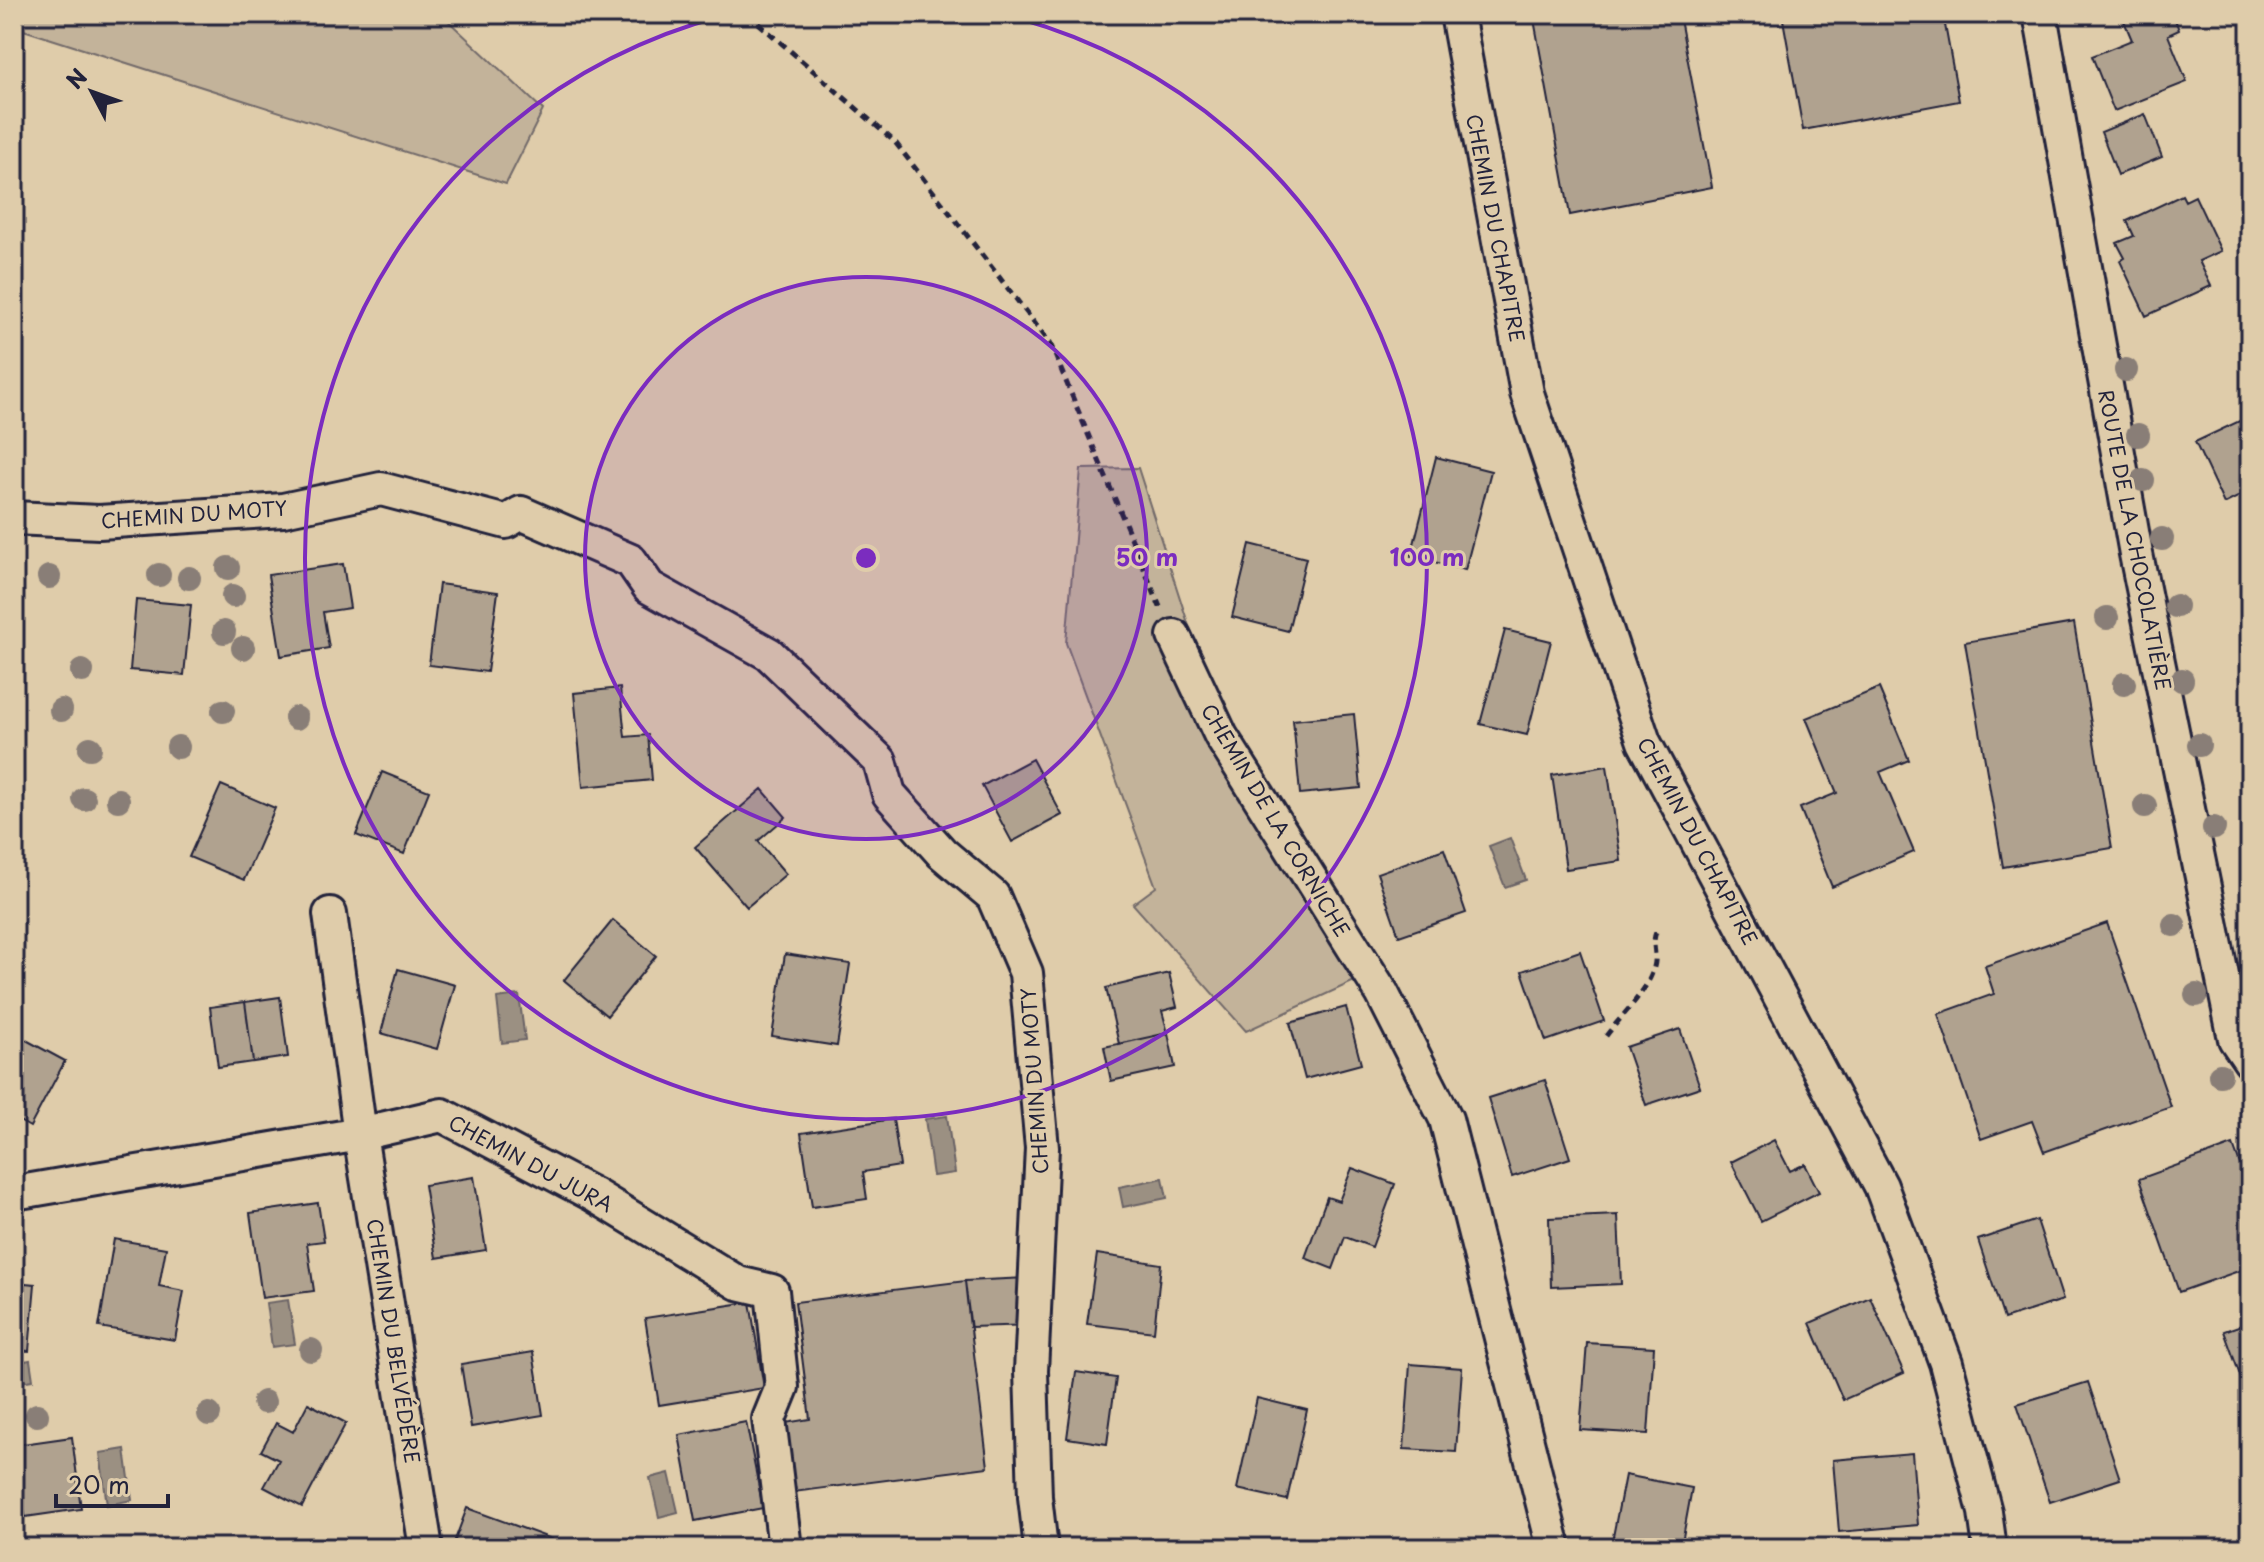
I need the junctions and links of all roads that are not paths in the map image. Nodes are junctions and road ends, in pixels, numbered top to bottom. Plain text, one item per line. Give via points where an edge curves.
1 (1457, 14) edge
2 (2040, 14) edge
3 (14, 518) edge
4 (1174, 636) road end
5 (330, 914) dead end
6 (2250, 1061) edge
7 (360, 1134) junction
8 (14, 1193) edge
9 (426, 1548) edge
10 (785, 1548) edge
11 (1041, 1548) edge
12 (1554, 1548) edge
13 (1990, 1548) edge

1 - 13 street, CHEMIN DU CHAPITRE via 1527,393 1644,742 1881,1186 1946,1363
2 - 6 street, ROUTE DE LA CHOCOLATIÈRE via 2136,554 2235,1039
3 - 11 street, CHEMIN DU MOTY via 99,522 283,510 381,489 506,522 521,513 631,561 649,587 769,654 880,761 889,794 942,853 993,896 1026,973 1043,1168 1031,1371
4 - 12 street, CHEMIN DE LA CORNICHE via 1221,736 1382,993 1446,1119
5 - 7 street, CHEMIN DU BELVÉDÈRE
7 - 8 street, CHEMIN DU JURA
7 - 9 street, CHEMIN DU BELVÉDÈRE
7 - 10 street, CHEMIN DU JURA via 442,1115 594,1195 738,1283 772,1291 782,1387 769,1419

